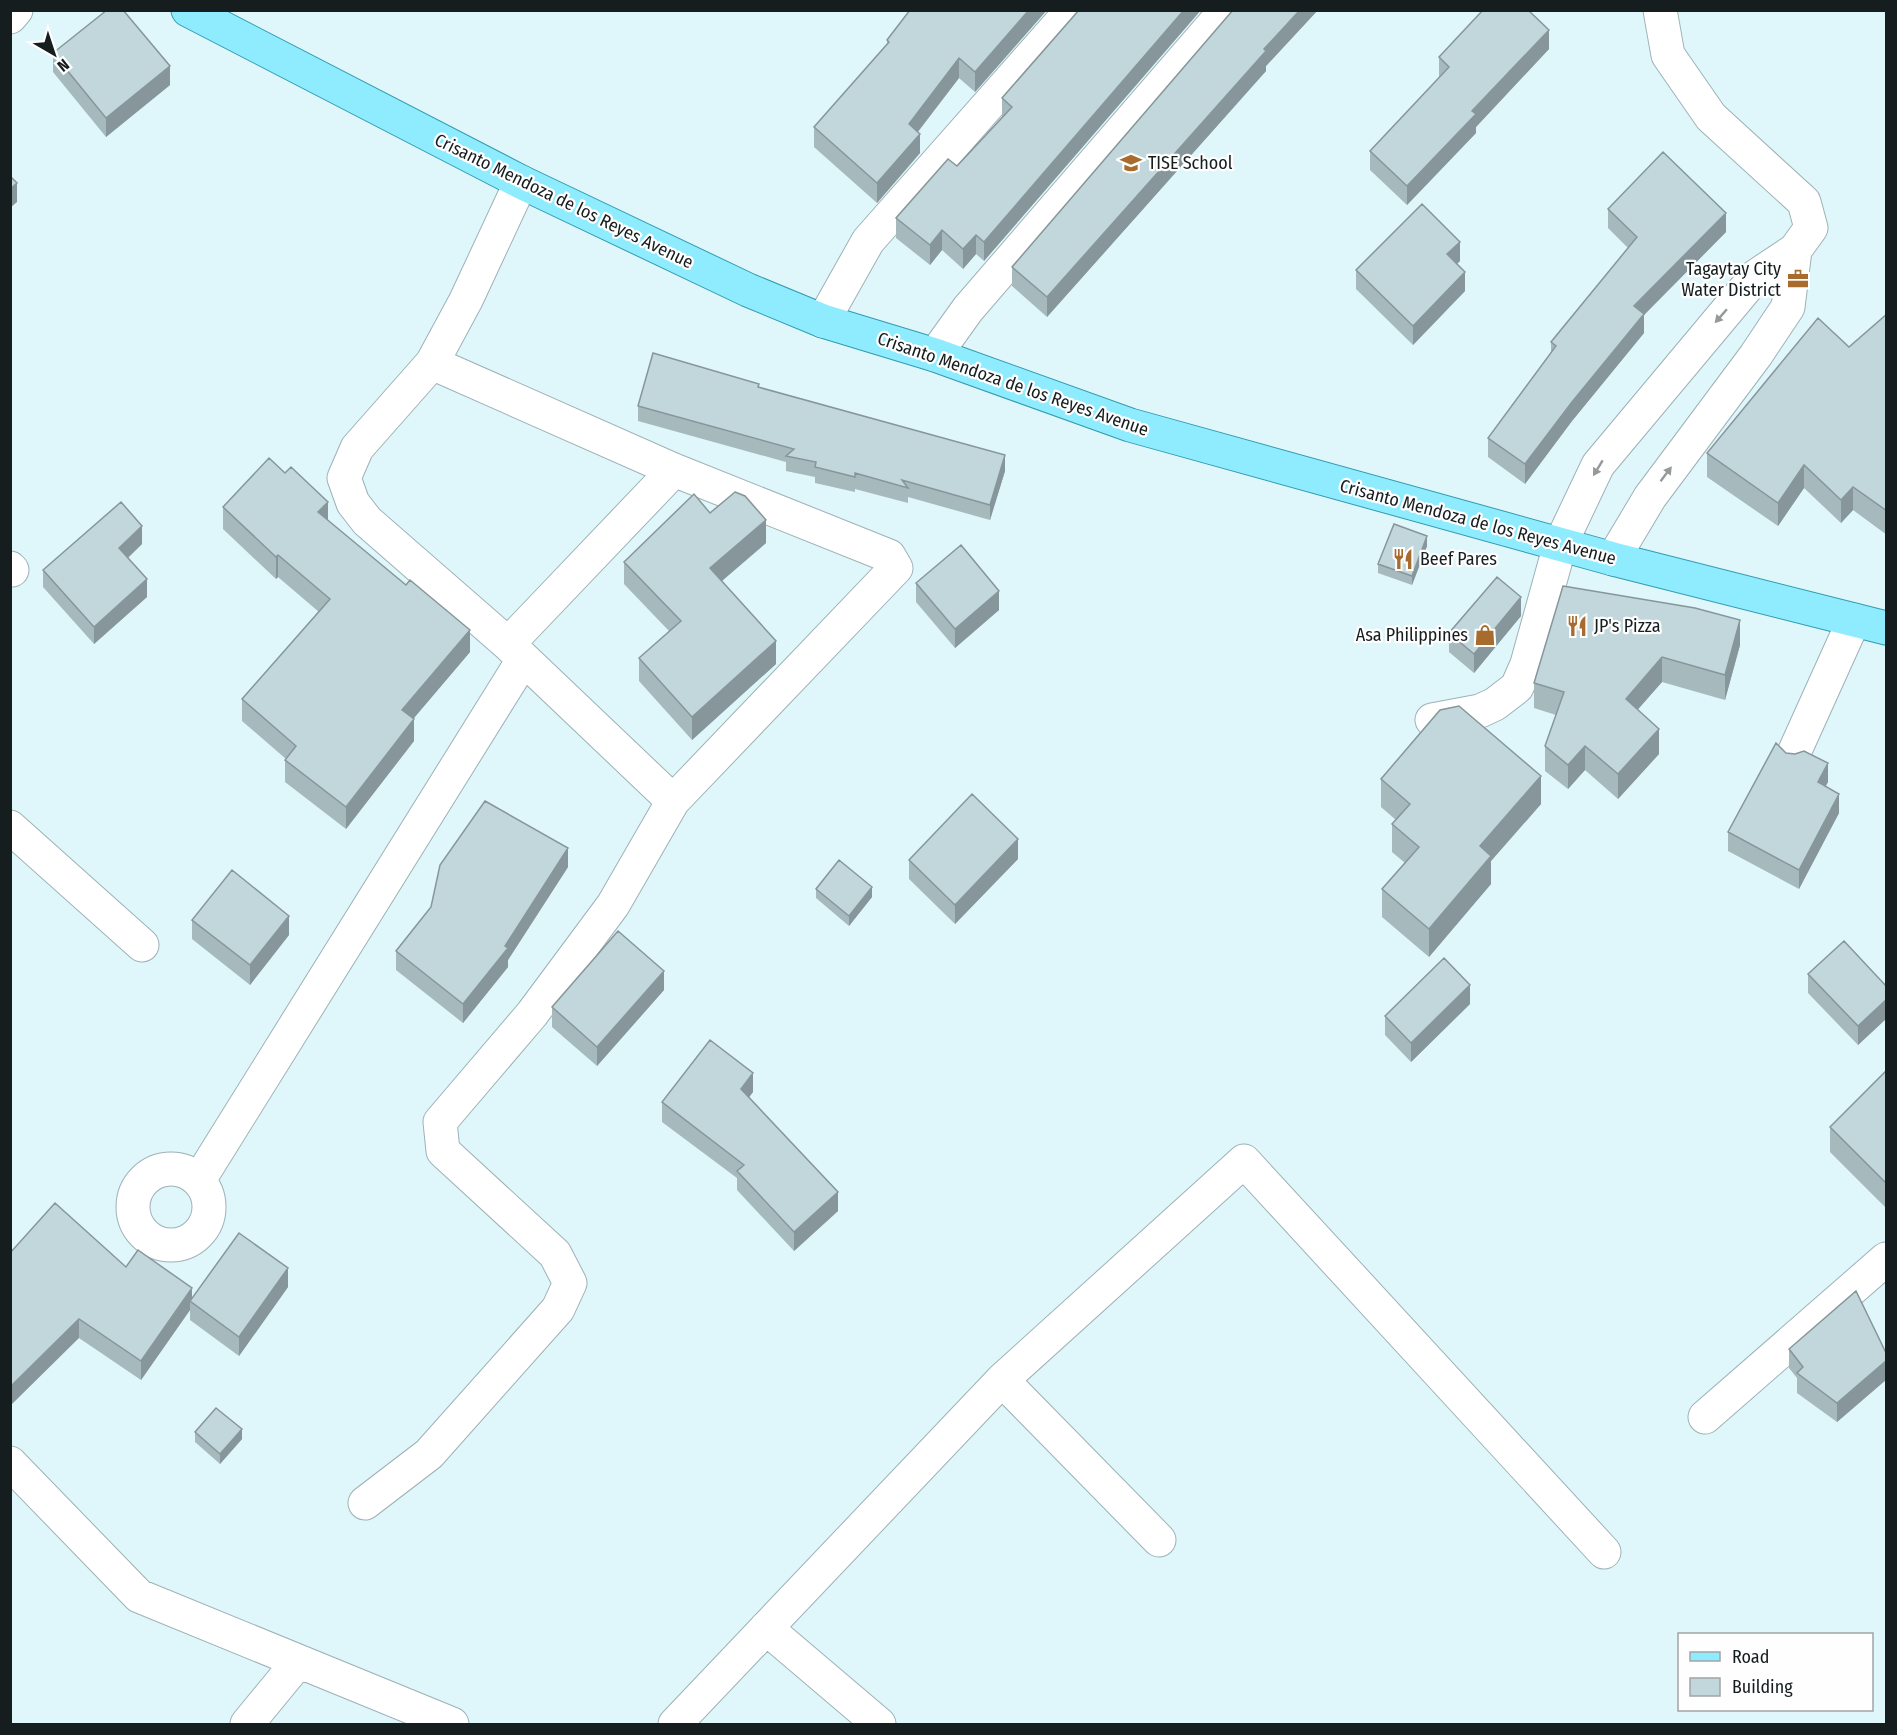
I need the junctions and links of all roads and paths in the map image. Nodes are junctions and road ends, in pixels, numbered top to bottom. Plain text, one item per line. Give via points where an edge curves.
1 (16, 10) edge
2 (188, 10) edge
3 (1072, 10) edge
4 (1226, 10) edge
5 (1642, 10) edge
6 (10, 17) edge
7 (1662, 23) edge
8 (521, 182) junction
9 (1795, 250) junction
10 (823, 321) junction
11 (935, 355) junction
12 (432, 363) junction
13 (674, 470) junction
14 (1560, 545) junction
15 (1613, 559) junction
16 (1854, 620) junction
17 (1887, 628) edge
18 (516, 652) junction
19 (1432, 720) edge
20 (1793, 755) edge
21 (672, 801) junction
22 (10, 827) edge
23 (142, 945) dead end
24 (199, 1180) dead end
25 (1887, 1259) edge
26 (1002, 1380) junction
27 (1706, 1417) dead end
28 (13, 1471) edge
29 (365, 1503) dead end
30 (1159, 1540) dead end
31 (1604, 1551) dead end
32 (766, 1628) junction
33 (298, 1662) junction
34 (246, 1725) edge
35 (452, 1725) edge
36 (675, 1725) edge
37 (879, 1725) edge

1 - 6 street
2 - 8 main road, Crisanto Mendoza de los Reyes Avenue
3 - 10 street via 868,241
4 - 11 street via 968,309
5 - 7 street
7 - 9 street via 1668,55 1711,117 1804,202 1811,228
8 - 10 main road, Crisanto Mendoza de los Reyes Avenue via 748,290
8 - 12 street
9 -> 14 street via 1756,276 1598,465
15 -> 9 street via 1650,497 1788,307
10 - 11 main road, Crisanto Mendoza de los Reyes Avenue
11 - 14 main road, Crisanto Mendoza de los Reyes Avenue via 1130,425
12 - 13 street
12 - 18 street via 357,447 345,478 353,503 368,521
13 - 18 street
13 - 21 street via 889,555 896,568
14 - 15 main road, Crisanto Mendoza de los Reyes Avenue
14 - 19 street via 1517,687 1480,711
15 - 16 main road, Crisanto Mendoza de los Reyes Avenue
16 - 17 main road, Crisanto Mendoza de los Reyes Avenue
16 - 20 street
18 - 21 street
18 - 24 street
21 - 29 street via 614,905 532,1014 440,1122 443,1151 555,1254 570,1283 558,1309 429,1454
22 - 23 street
25 - 27 street
26 - 30 street
26 - 31 street via 1244,1161
26 - 32 street
28 - 33 street via 139,1596
32 - 36 street
32 - 37 street
33 - 34 street
33 - 35 street

